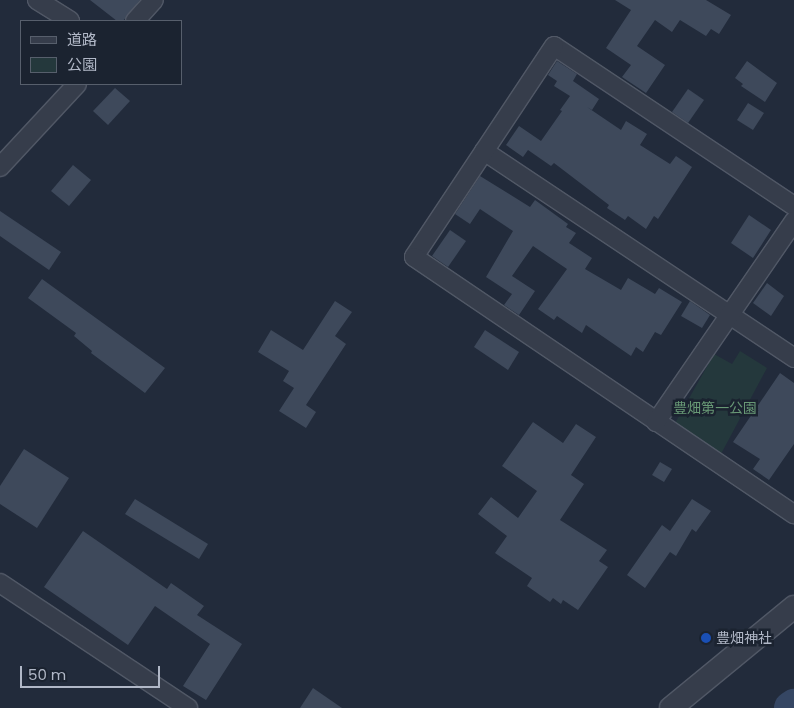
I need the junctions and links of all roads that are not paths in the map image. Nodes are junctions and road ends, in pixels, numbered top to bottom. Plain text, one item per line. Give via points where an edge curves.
1 (37, 0) edge
2 (154, 0) edge
3 (68, 20) edge
4 (136, 20) edge
5 (76, 85) edge
6 (484, 151) junction
7 (0, 168) edge
8 (794, 206) edge
9 (794, 221) edge
10 (729, 314) junction
11 (794, 358) edge
12 (656, 422) junction
13 (794, 514) edge
14 (0, 582) edge
15 (794, 607) edge
16 (188, 708) edge
17 (671, 708) edge

1 - 3 street
2 - 4 street
5 - 7 street
6 - 8 street via 554,46
6 - 10 street
6 - 12 street via 414,257
9 - 10 street
10 - 11 street
10 - 12 street
12 - 13 street
14 - 16 street
15 - 17 street

